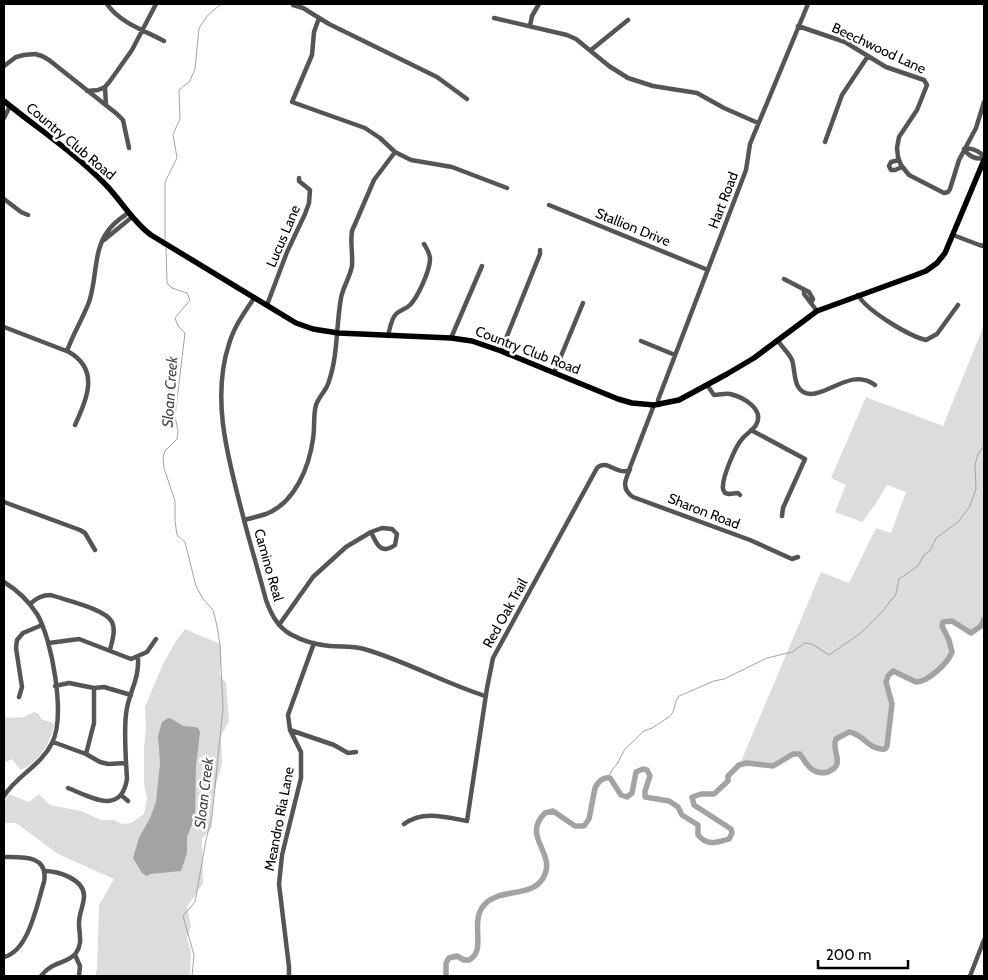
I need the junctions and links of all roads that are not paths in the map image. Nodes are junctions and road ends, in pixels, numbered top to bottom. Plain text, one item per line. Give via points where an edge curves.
1 (107, 4) edge
2 (156, 4) edge
3 (539, 4) edge
4 (808, 4) edge
5 (293, 6) dead end
6 (320, 18) junction
7 (494, 18) dead end
8 (628, 20) dead end
9 (530, 26) junction
10 (798, 26) junction
11 (143, 30) junction
12 (164, 41) dead end
13 (591, 50) junction
14 (868, 56) junction
15 (4, 66) edge
16 (105, 87) junction
17 (87, 91) junction
18 (467, 99) dead end
19 (4, 101) edge
20 (984, 102) edge
21 (10, 106) junction
22 (106, 106) junction
23 (4, 118) edge
24 (758, 123) junction
25 (825, 142) dead end
26 (129, 148) dead end
27 (964, 149) junction
28 (395, 152) junction
29 (984, 158) edge
30 (899, 160) junction
31 (902, 167) junction
32 (299, 178) dead end
33 (507, 188) dead end
34 (4, 199) edge
35 (549, 205) dead end
36 (28, 215) dead end
37 (130, 215) junction
38 (953, 234) junction
39 (424, 244) dead end
40 (983, 246) edge
41 (540, 250) dead end
42 (482, 266) dead end
43 (708, 270) junction
44 (784, 279) dead end
45 (858, 295) junction
46 (254, 298) junction
47 (583, 302) dead end
48 (267, 305) junction
49 (958, 305) dead end
50 (817, 311) junction
51 (4, 327) edge
52 (338, 333) junction
53 (388, 336) junction
54 (451, 338) junction
55 (641, 341) dead end
56 (778, 341) junction
57 (67, 351) junction
58 (501, 351) junction
59 (675, 355) junction
60 (554, 373) junction
61 (707, 385) junction
62 (875, 385) dead end
63 (656, 405) junction
64 (75, 425) dead end
65 (751, 430) junction
66 (630, 468) junction
67 (740, 495) dead end
68 (4, 502) edge
69 (782, 516) dead end
70 (244, 520) junction
71 (371, 532) junction
72 (95, 550) dead end
73 (798, 557) dead end
74 (4, 582) edge
75 (30, 604) junction
76 (42, 624) junction
77 (279, 625) junction
78 (156, 639) dead end
79 (314, 642) junction
80 (49, 644) junction
81 (110, 650) junction
82 (138, 658) junction
83 (56, 686) junction
84 (94, 688) junction
85 (131, 695) junction
86 (19, 696) dead end
87 (486, 696) junction
88 (290, 730) junction
89 (53, 742) junction
90 (356, 752) dead end
91 (86, 754) junction
92 (126, 763) junction
93 (68, 788) dead end
94 (4, 796) edge
95 (121, 796) junction
96 (128, 801) dead end
97 (404, 824) dead end
98 (4, 857) edge
99 (44, 871) junction
100 (984, 940) edge
101 (75, 955) junction
102 (4, 957) edge
103 (41, 976) edge
104 (79, 976) edge
105 (288, 976) edge
106 (970, 976) edge

1 - 11 street via 121,19
2 - 11 street
3 - 9 street
4 - 10 street, Hart Road
5 - 6 street
6 - 18 street via 437,77
6 - 28 street via 314,32 312,56 292,102 365,128
7 - 9 street
8 - 13 street
9 - 13 street via 567,35
10 - 14 street, Beechwood Lane via 845,42
10 - 24 street, Hart Road
11 - 12 street
11 - 16 street
13 - 24 street via 628,78 696,93
14 - 25 street via 842,95
14 - 30 street, Beechwood Lane via 924,80 927,85 920,104 899,137
15 - 17 street via 16,57 42,56
16 - 17 street
16 - 22 street
17 - 22 street
19 - 21 main road, Country Club Road
20 - 27 street via 976,128
21 - 23 street
21 - 37 main road, Country Club Road via 88,167
22 - 26 street via 123,120
24 - 43 street, Hart Road via 750,144 746,170
27 - 29 street via 982,153
27 - 31 street, Beechwood Lane via 946,193 912,178
28 - 33 street via 411,160 452,167
28 - 52 street via 374,180 352,231 351,270 341,296
29 - 38 main road, Country Club Road
30 - 31 street, Beechwood Lane
30 - 31 street via 889,166 892,170
32 - 48 street, Lucus Lane via 310,190 309,202
34 - 36 street
35 - 43 street, Stallion Drive
37 - 46 main road, Country Club Road via 158,240
37 - 57 street via 110,228 103,241 89,302
38 - 40 street
38 - 45 main road, Country Club Road via 941,258 926,271
39 - 53 street via 430,260 417,296 396,314
41 - 58 street
42 - 54 street
43 - 59 street, Hart Road
44 - 50 street via 809,292
45 - 49 street via 873,312 926,340 937,334
45 - 50 main road, Country Club Road
46 - 48 main road, Country Club Road
46 - 70 street, Camino Real via 238,321 228,344 222,390 223,428 230,470
47 - 60 street
48 - 52 main road, Country Club Road via 303,326
50 - 56 main road, Country Club Road
51 - 57 street
52 - 53 main road, Country Club Road
52 - 70 street via 330,380 316,405 311,451 302,478 288,498 274,510
53 - 54 main road, Country Club Road
54 - 58 main road, Country Club Road
55 - 59 street
56 - 61 main road, Country Club Road
56 - 62 street via 790,357 796,384 804,392 814,394 854,380
57 - 64 street via 85,367 89,380 87,396
58 - 60 main road, Country Club Road
59 - 63 street, Hart Road
60 - 63 main road, Country Club Road via 618,399
61 - 63 main road, Country Club Road via 679,400
61 - 65 street via 714,395 731,394 753,405 758,416
63 - 66 street
65 - 67 street via 737,446 722,486 725,493
65 - 69 street via 805,459
66 - 73 street, Sharon Road via 624,486 631,496 786,557
66 - 87 street, Red Oak Trail via 626,472 604,464 597,468 494,656
68 - 72 street via 80,530
70 - 77 street, Camino Real via 266,600
71 - 71 street via 392,529 397,536 395,545 382,549
71 - 77 street via 346,546 313,577
74 - 75 street
75 - 76 street
75 - 81 street via 39,597 51,595 108,616 114,631
76 - 80 street
76 - 86 street via 23,633 17,640 22,687
77 - 79 street via 290,634
78 - 82 street
79 - 87 street via 325,646 362,648
79 - 88 street, Meandro Ria Lane via 288,712
80 - 81 street via 79,639
80 - 83 street
81 - 82 street via 131,659
82 - 85 street
83 - 84 street via 69,683
83 - 89 street via 58,719
84 - 85 street via 111,688
84 - 91 street via 94,723
85 - 92 street via 126,709
87 - 97 street, Red Oak Trail via 467,821 426,815
88 - 90 street via 348,753
88 - 105 street, Meandro Ria Lane via 301,752 302,772 282,854 279,884
89 - 91 street
89 - 94 street via 39,762 13,783
91 - 92 street via 108,764
92 - 95 street via 126,784
93 - 95 street via 104,802
95 - 96 street
98 - 99 street via 30,858 40,863
99 - 101 street via 73,879 85,889 79,922 80,943
99 - 102 street via 44,882 28,932 13,953
100 - 106 street
101 - 103 street via 52,966
101 - 104 street via 80,966

